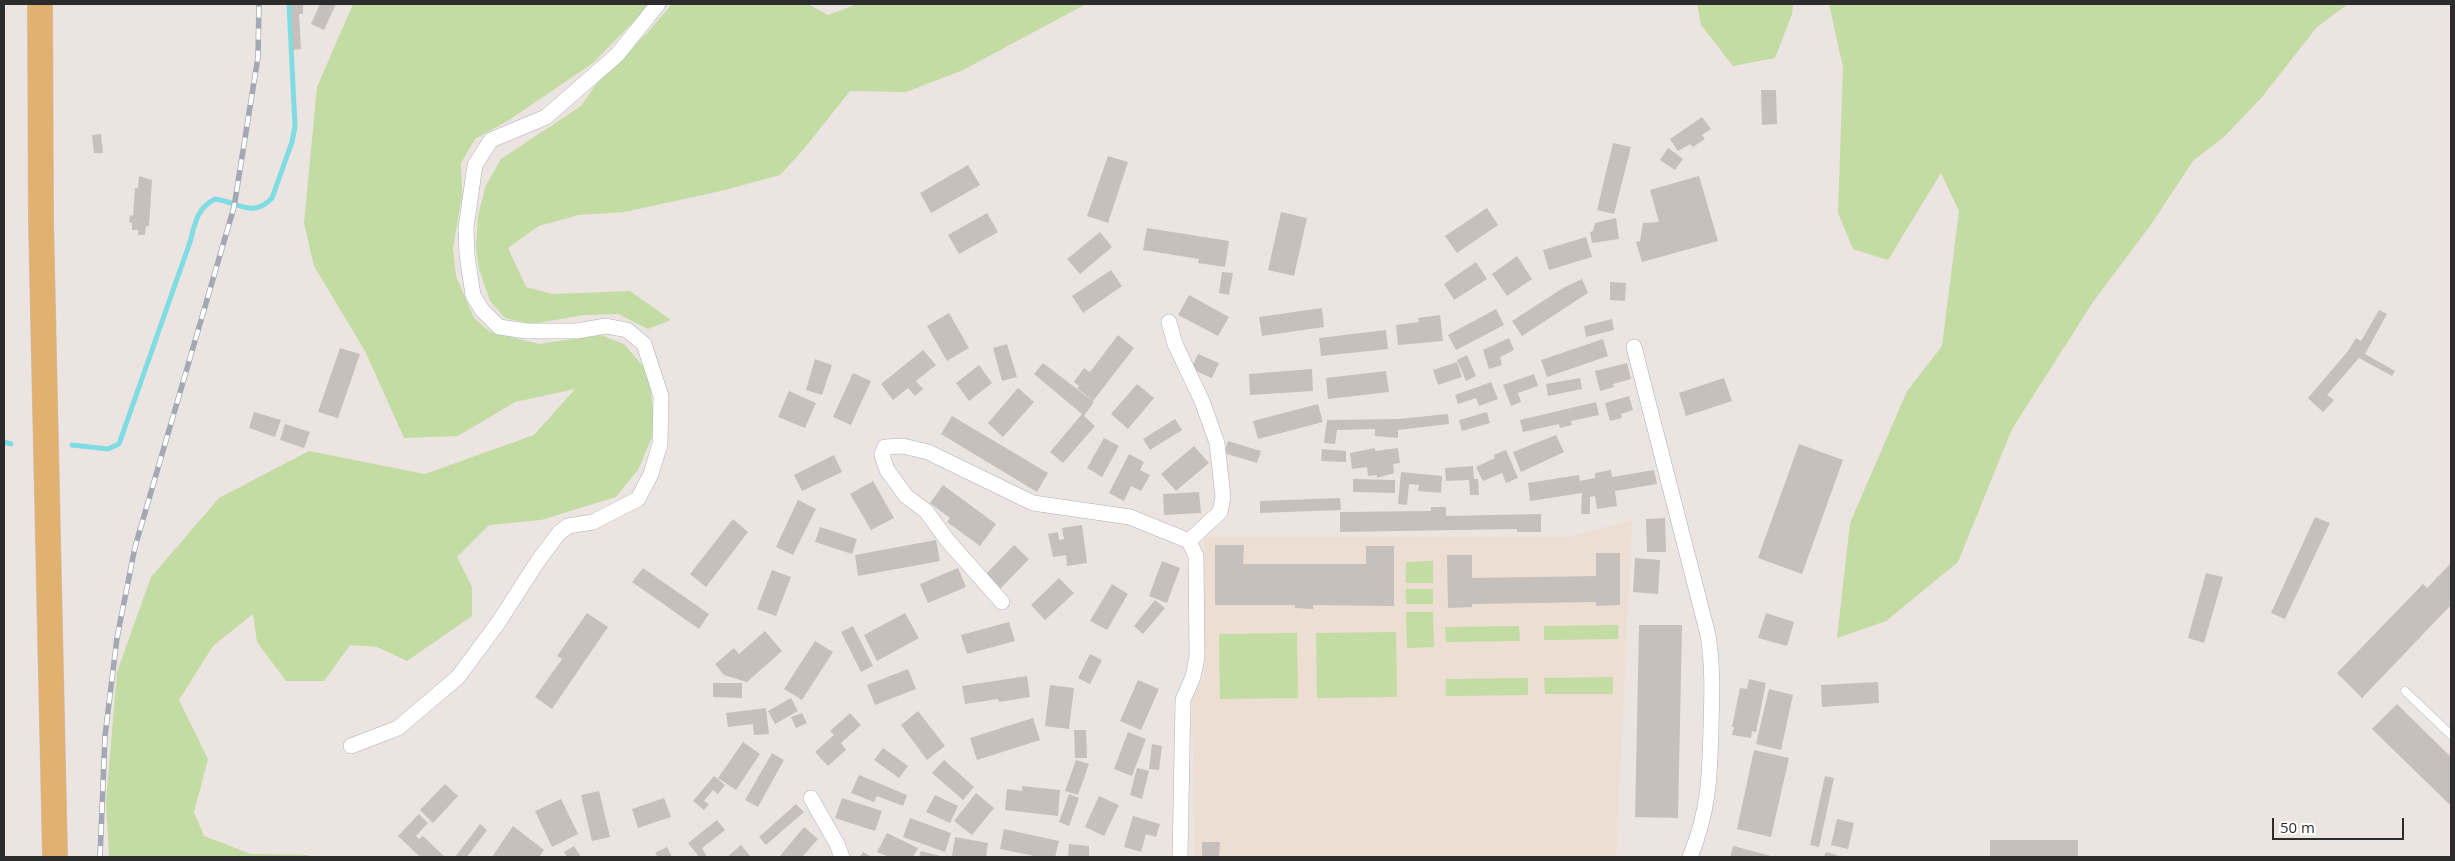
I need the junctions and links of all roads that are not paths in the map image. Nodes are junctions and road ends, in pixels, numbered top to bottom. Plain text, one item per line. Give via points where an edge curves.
1 (40, 4) edge
2 (658, 4) edge
3 (1169, 322) dead end
4 (1634, 347) dead end
5 (1190, 541) junction
6 (1002, 602) dead end
7 (2405, 690) dead end
8 (2451, 735) edge
9 (351, 746) dead end
10 (811, 798) dead end
11 (55, 857) edge
12 (842, 857) edge
13 (1180, 857) edge
14 (1690, 857) edge

1 - 11 main road via 41,221
2 - 9 street via 617,55 546,116 491,140 475,165 466,228 473,295 499,327 577,331 606,326 627,330 644,344 661,396 660,444 651,474 638,499 593,522 568,526 559,533 458,678 398,728
3 - 5 street via 1216,443 1223,498 1220,512
4 - 14 street via 1713,663 1709,789 1705,814
5 - 6 street via 1130,517 1034,502 928,452 903,446 884,447 882,455 887,470 906,496 926,511
5 - 13 street via 1196,556 1197,657 1183,700
7 - 8 lane
10 - 12 street

